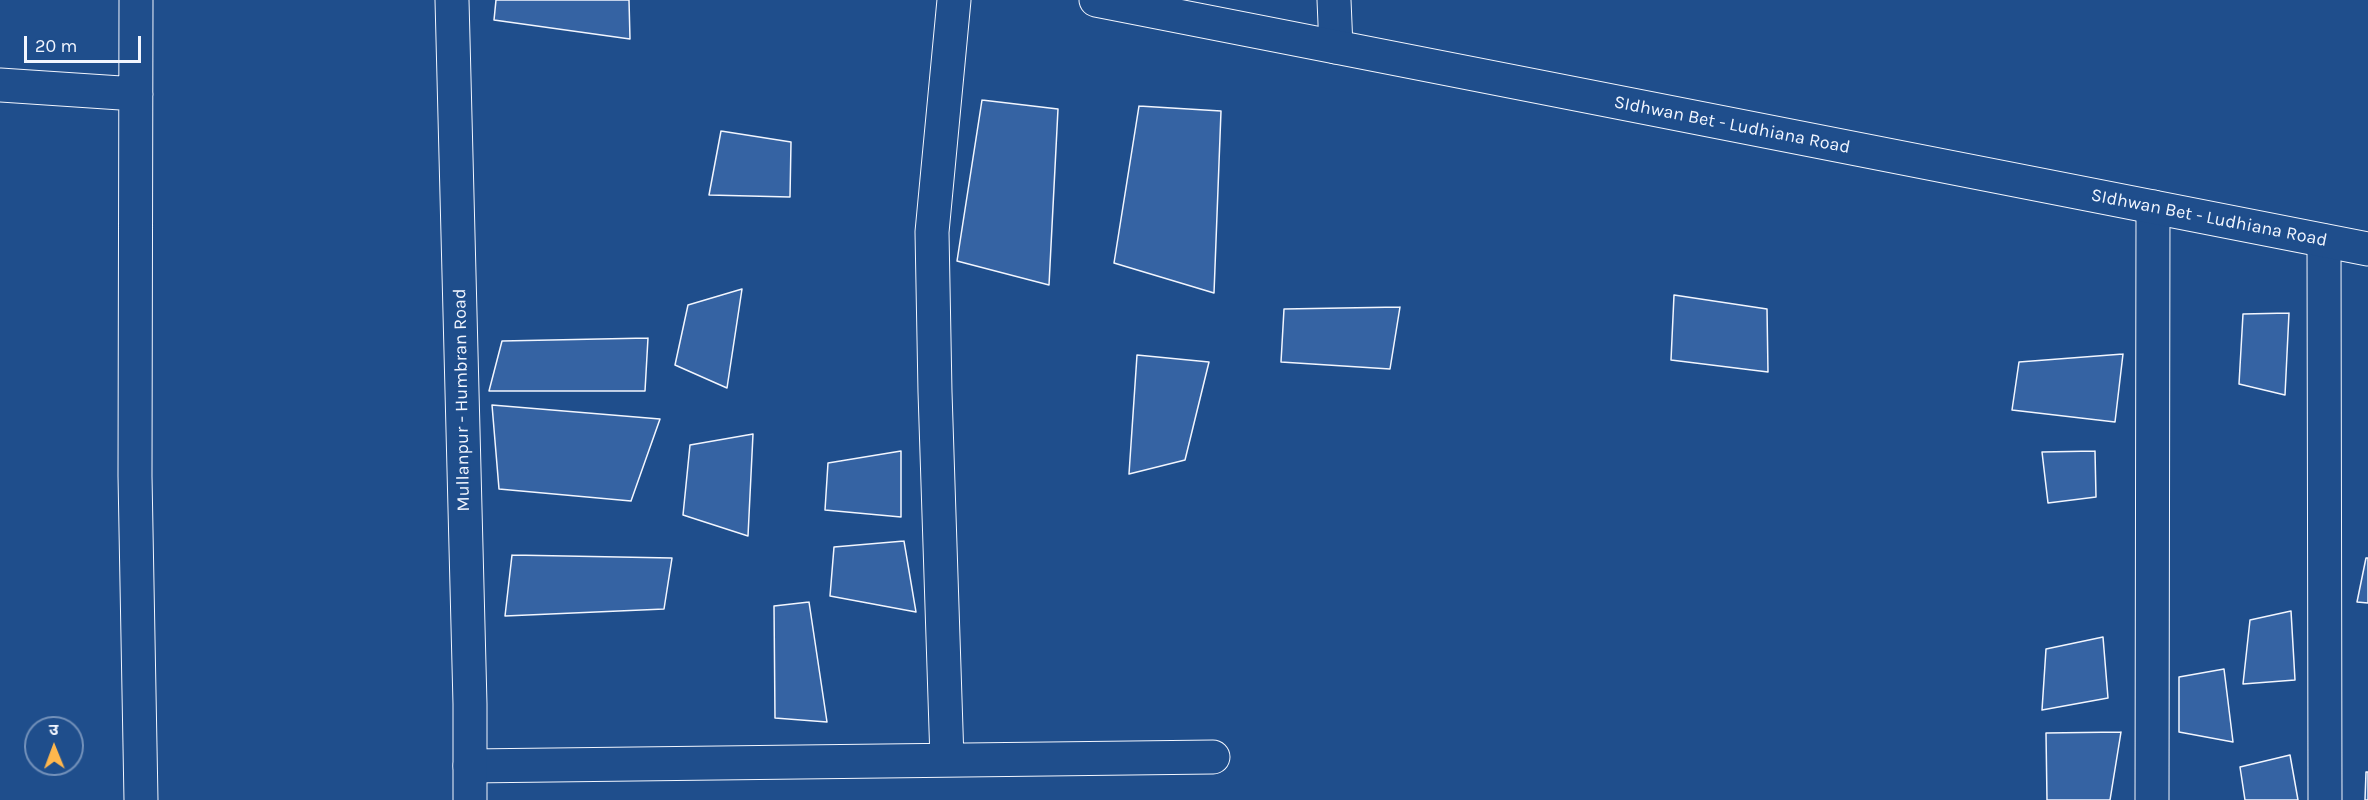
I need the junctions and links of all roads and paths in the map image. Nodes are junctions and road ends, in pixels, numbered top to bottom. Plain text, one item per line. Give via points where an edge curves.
1 (136, 0) edge
2 (452, 0) edge
3 (954, 0) edge
4 (1096, 0) edge
5 (1334, 0) edge
6 (1336, 47) junction
7 (0, 85) edge
8 (136, 94) junction
9 (2153, 207) junction
10 (2324, 241) junction
11 (2368, 249) edge
12 (1213, 757) dead end
13 (947, 760) junction
14 (470, 766) junction
15 (141, 800) edge
16 (470, 800) edge
17 (2152, 800) edge
18 (2325, 800) edge

1 - 8 street
2 - 14 street, Mullanpur - Humbran Road
3 - 13 street via 932,232
4 - 6 street, SIdhwan Bet - Ludhiana Road
5 - 6 street
6 - 9 street, SIdhwan Bet - Ludhiana Road
7 - 8 street
8 - 15 street via 135,476
9 - 10 street, SIdhwan Bet - Ludhiana Road
9 - 17 street
10 - 11 street, SIdhwan Bet - Ludhiana Road
10 - 18 street
12 - 13 street
13 - 14 street
14 - 16 street, Mullanpur - Humbran Road

